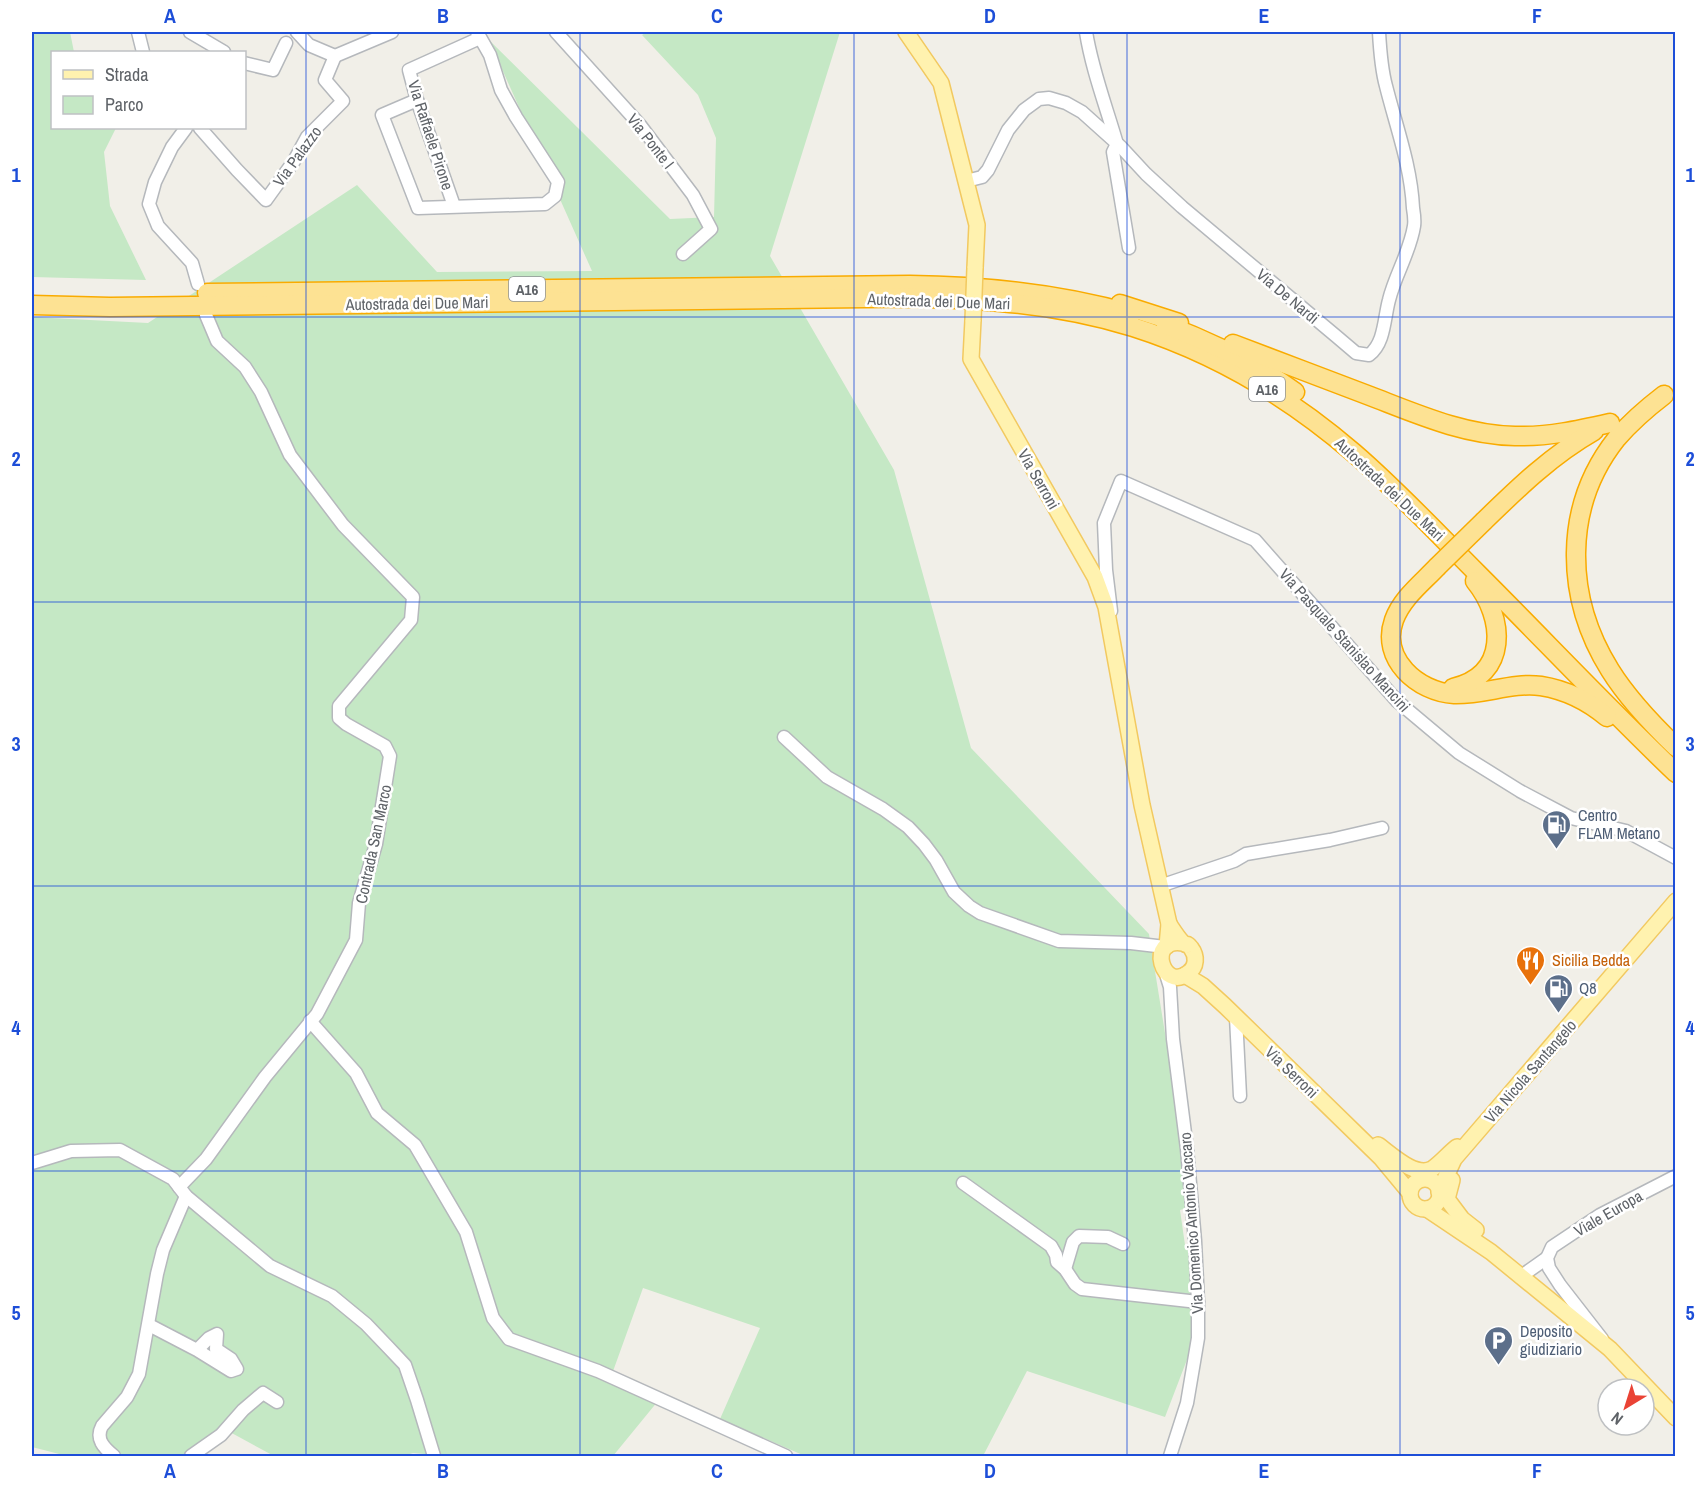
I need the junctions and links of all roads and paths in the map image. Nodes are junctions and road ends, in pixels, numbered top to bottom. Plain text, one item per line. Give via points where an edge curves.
1 (138, 32) edge
2 (190, 32) edge
3 (297, 32) edge
4 (392, 32) edge
5 (556, 32) edge
6 (1086, 32) edge
7 (1379, 32) edge
8 (479, 34) edge
9 (910, 37) edge
10 (286, 44) dead end
11 (143, 51) edge
12 (222, 51) edge
13 (331, 54) junction
14 (246, 63) edge
15 (417, 100) junction
16 (185, 129) edge
17 (201, 129) edge
18 (1117, 144) junction
19 (966, 181) junction
20 (454, 206) junction
21 (1129, 248) dead end
22 (683, 254) dead end
23 (198, 284) dead end
24 (959, 286) junction
25 (32, 292) edge
26 (721, 293) junction
27 (333, 298) junction
28 (32, 305) edge
29 (206, 315) dead end
30 (1670, 392) edge
31 (1306, 415) junction
32 (1610, 423) junction
33 (1108, 603) junction
34 (1433, 689) junction
35 (784, 737) dead end
36 (1676, 747) edge
37 (1676, 756) edge
38 (1676, 773) edge
39 (1676, 783) edge
40 (1382, 828) dead end
41 (1676, 858) edge
42 (1160, 886) junction
43 (1676, 901) edge
44 (1169, 924) junction
45 (1183, 943) junction
46 (1162, 954) junction
47 (1182, 976) junction
48 (1236, 1017) junction
49 (310, 1022) junction
50 (1240, 1096) dead end
51 (1357, 1135) junction
52 (1473, 1137) junction
53 (1381, 1158) junction
54 (1454, 1159) junction
55 (32, 1163) edge
56 (1676, 1176) edge
57 (1423, 1180) junction
58 (963, 1184) dead end
59 (182, 1192) junction
60 (1410, 1192) junction
61 (1435, 1200) junction
62 (1123, 1244) dead end
63 (1491, 1252) junction
64 (1547, 1258) junction
65 (1065, 1269) junction
66 (1520, 1277) junction
67 (1198, 1302) junction
68 (148, 1325) junction
69 (1610, 1349) junction
70 (197, 1350) dead end
71 (277, 1402) dead end
72 (1676, 1418) edge
73 (114, 1456) edge
74 (191, 1456) edge
75 (434, 1456) edge
76 (786, 1456) edge
77 (1170, 1456) edge

1 - 11 street
2 - 12 street
3 - 13 street via 309,45
4 - 13 street
5 - 22 street, Via Ponte I via 640,125 693,195 711,229
6 - 18 street
7 - 18 street, Via De Nardi via 1385,84 1408,167 1414,225 1378,345 1369,355 1356,353 1182,207
8 - 15 street, Via Raffaele Pirone via 409,70
8 - 20 street via 501,90 558,182 555,196 545,204
9 - 19 main road, Via Serroni via 941,83
10 - 14 street via 273,70
13 - 17 street, Via Palazzo via 325,80 344,101 308,137 266,200
15 - 20 street, Via Raffaele Pirone
15 - 20 street via 382,115 418,208
16 - 23 street via 171,147 149,204 158,226 192,263
18 - 19 street, Via De Nardi via 1082,112 1066,103 1039,99 1023,110 1008,130 982,177
18 - 21 street via 1113,152
19 - 33 main road, Via Serroni, bridge via 976,225 971,359
24 - 26 highway, Autostrada dei Due Mari / A16
24 - 32 highway via 1038,286 1103,299 1171,320 1471,431 1530,436
24 - 37 highway, Autostrada dei Due Mari / A16 via 1037,293 1136,315 1237,356 1291,389 1364,445 1416,494
25 - 27 highway, Autostrada dei Due Mari / A16
26 - 27 highway, Autostrada dei Due Mari / A16
26 - 31 highway, Autostrada dei Due Mari / A16 via 957,298 1068,311 1133,327 1198,352 1262,385
27 - 28 highway, Autostrada dei Due Mari / A16 via 110,307
29 - 49 street, Contrada San Marco via 217,341 245,367 261,392 290,455 343,525 413,597 411,620 339,706 339,718 385,746 390,756 376,844 358,903 356,940
30 - 32 highway
30 - 36 highway via 1626,428 1599,466 1582,509 1575,563 1582,608 1602,655 1638,708
31 - 34 highway via 1450,555 1489,603 1497,631 1490,664 1470,682
31 - 38 highway, Autostrada dei Due Mari / A16 via 1355,453 1398,494
32 - 34 highway, bridge via 1551,459 1521,485 1400,608 1392,636 1395,655 1416,681
33 - 41 street, Via Pasquale Stanislao Mancini via 1104,523 1121,481 1255,540 1397,701 1459,753 1570,818 1626,831
33 - 42 main road, Via Serroni via 1142,805
34 - 39 highway via 1455,694 1513,686 1560,690 1617,725
35 - 46 street via 827,777 908,827 936,860 954,892 980,913 1059,941 1131,943
40 - 42 street via 1246,854
42 - 44 main road, Via Serroni
43 - 52 main road, Via Nicola Santangelo
44 - 45 main road, Via Serroni
44 - 46 main road, Via Serroni
45 - 46 main road via 1177,942
45 - 47 main road, Via Serroni via 1195,954
46 - 47 main road via 1170,975
47 - 48 main road, Via Serroni via 1203,986
47 - 67 street, Via Domenico Antonio Vaccaro via 1173,1039 1196,1241
48 - 50 street
48 - 51 main road, Via Serroni
49 - 59 street, Contrada San Marco
49 - 76 street via 357,1073 377,1113 415,1145 466,1232 493,1318 509,1339 598,1371
51 - 52 main road via 1413,1170 1433,1168
51 - 53 main road, Via Serroni
52 - 54 main road, Via Nicola Santangelo
52 - 63 main road via 1470,1153 1450,1183 1447,1199
53 - 57 main road via 1408,1176
53 - 60 main road
54 - 57 main road
54 - 61 main road, Via Nicola Santangelo
55 - 59 street via 71,1151 120,1150 173,1179
56 - 64 street, Viale Europa via 1600,1215 1552,1247
57 - 60 main road via 1414,1184
57 - 61 main road via 1435,1184
58 - 65 street via 1051,1246 1057,1262
59 - 68 street via 163,1250
59 - 75 street via 270,1266 332,1296 388,1347 405,1365
60 - 61 main road via 1418,1208
61 - 63 main road via 1465,1234
62 - 65 street via 1108,1236 1079,1236 1073,1242
63 - 66 main road
64 - 66 street, Viale Europa
64 - 69 street via 1560,1285
65 - 67 street via 1082,1289
66 - 69 main road
67 - 77 street, Via Domenico Antonio Vaccaro via 1198,1338 1187,1403
68 - 70 street
68 - 73 street via 139,1374 99,1431 105,1449
69 - 72 main road
71 - 74 street via 263,1393 221,1435

